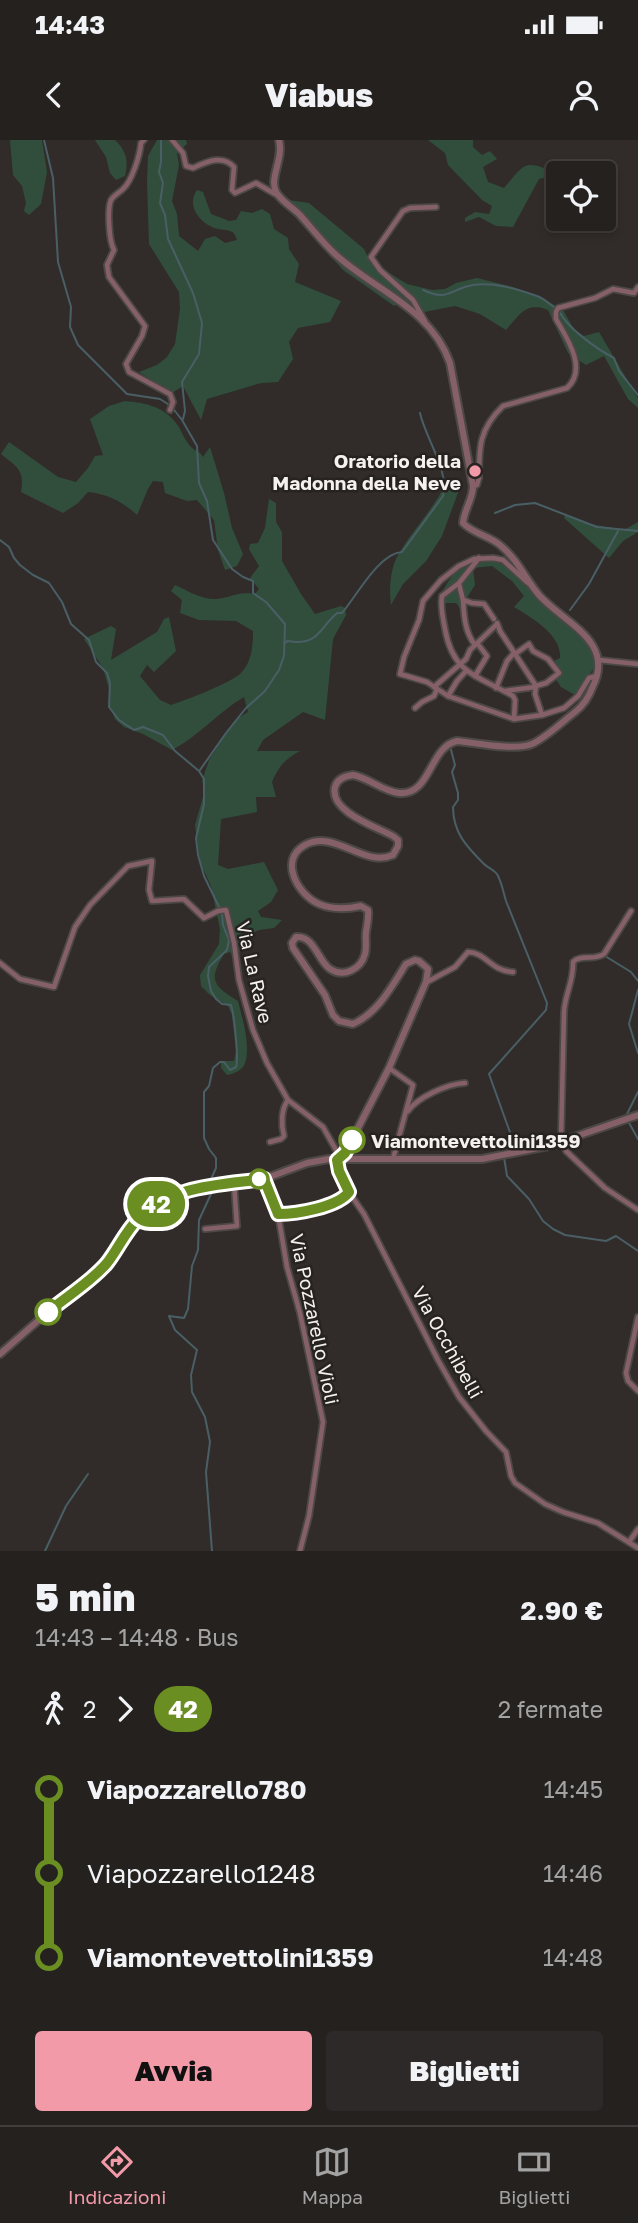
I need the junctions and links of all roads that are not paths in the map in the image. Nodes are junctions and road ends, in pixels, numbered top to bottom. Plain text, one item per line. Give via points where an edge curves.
1 (144, 140) edge
2 (172, 140) edge
3 (279, 140) edge
4 (279, 197) junction
5 (436, 207) dead end
6 (638, 287) edge
7 (428, 325) junction
8 (170, 410) dead end
9 (473, 490) junction
10 (479, 558) junction
11 (459, 583) junction
12 (532, 585) junction
13 (463, 600) junction
14 (496, 622) junction
15 (476, 644) junction
16 (514, 653) junction
17 (599, 660) junction
18 (638, 664) edge
19 (460, 665) junction
20 (466, 671) junction
21 (599, 675) junction
22 (475, 676) junction
23 (536, 687) junction
24 (435, 688) junction
25 (496, 688) junction
26 (504, 692) junction
27 (448, 696) junction
28 (415, 708) dead end
29 (542, 715) junction
30 (514, 719) junction
31 (631, 911) dead end
32 (0, 963) edge
33 (513, 972) dead end
34 (426, 982) junction
35 (390, 1068) junction
36 (465, 1083) dead end
37 (288, 1100) junction
38 (405, 1115) junction
39 (638, 1115) edge
40 (561, 1141) junction
41 (270, 1142) dead end
42 (339, 1158) junction
43 (393, 1159) junction
44 (264, 1179) junction
45 (234, 1183) junction
46 (349, 1192) junction
47 (638, 1210) edge
48 (278, 1214) junction
49 (205, 1230) dead end
50 (638, 1317) edge
51 (0, 1354) edge
52 (638, 1391) edge
53 (638, 1529) edge
54 (629, 1542) junction
55 (638, 1548) edge
56 (300, 1551) edge

1 - 8 street via 129,183 112,198 108,210 114,250 107,265 109,277 145,326 125,364 129,372 170,394
2 - 4 street via 183,153 186,166 193,168 212,160 229,162 234,167 235,193 256,183
3 - 4 street via 282,150 274,178
4 - 7 street via 336,255
5 - 7 street via 403,211 371,257 413,300
6 - 9 street via 634,293 613,289 558,308 556,319 575,357 573,383 503,406 496,413 481,439 479,478
7 - 9 street via 450,363
9 - 12 street via 463,523 511,555
10 - 11 street
10 - 12 street via 503,560
10 - 24 street via 468,560 441,580 423,601 404,657 400,674
11 - 13 street
11 - 19 street via 442,596 441,603 447,644
12 - 17 street via 592,644
13 - 14 street via 484,604
13 - 15 street via 465,624
14 - 15 street
14 - 16 street
15 - 19 street
15 - 22 street via 488,656
16 - 23 street
16 - 23 street via 529,644 559,673
16 - 25 street
17 - 18 street
17 - 21 street
19 - 20 street
19 - 24 street
20 - 22 street
20 - 27 street
21 - 29 street via 589,678 564,708
21 - 34 street via 580,708 529,745 450,743 422,783 410,792 395,792 357,775 342,778 334,790 338,802 352,816 398,840 393,855 372,858 328,842 310,843 297,852 293,873 310,899 328,907 363,906 369,910 366,951 352,970 329,968 304,937 296,937 292,943 339,1021 353,1024 368,1015 411,961 419,961 428,970
22 - 25 street
23 - 26 street
23 - 29 street
24 - 27 street
24 - 28 street via 434,696
25 - 26 street
26 - 30 street via 515,699
27 - 30 street
29 - 30 street
31 - 40 street via 605,953 573,962 564,1012
32 - 37 street, Via La Rave via 20,979 54,987 75,927 97,897 125,868 152,862 152,901 184,899 204,918 223,909 253,1030
33 - 34 street via 502,971 468,952 456,967
34 - 35 street
35 - 38 street via 413,1085
35 - 42 street
36 - 38 street via 421,1099
37 - 41 street via 283,1138
37 - 42 street, Via La Rave via 320,1124
38 - 43 street
39 - 40 street
40 - 43 street via 482,1159
40 - 47 street via 605,1188
42 - 43 street
42 - 44 street
42 - 46 street, Via Occhibelli via 339,1171
44 - 45 street
44 - 48 street, Via Pozzarello Violi
45 - 49 street via 237,1226
45 - 51 street via 206,1185 146,1211 106,1264
46 - 48 street via 340,1201
46 - 54 street, Via Occhibelli via 448,1379 506,1452 515,1483 545,1504 598,1523
48 - 56 street, Via Pozzarello Violi via 323,1422
50 - 52 street via 626,1373
53 - 54 street
54 - 55 street, Via Occhibelli

